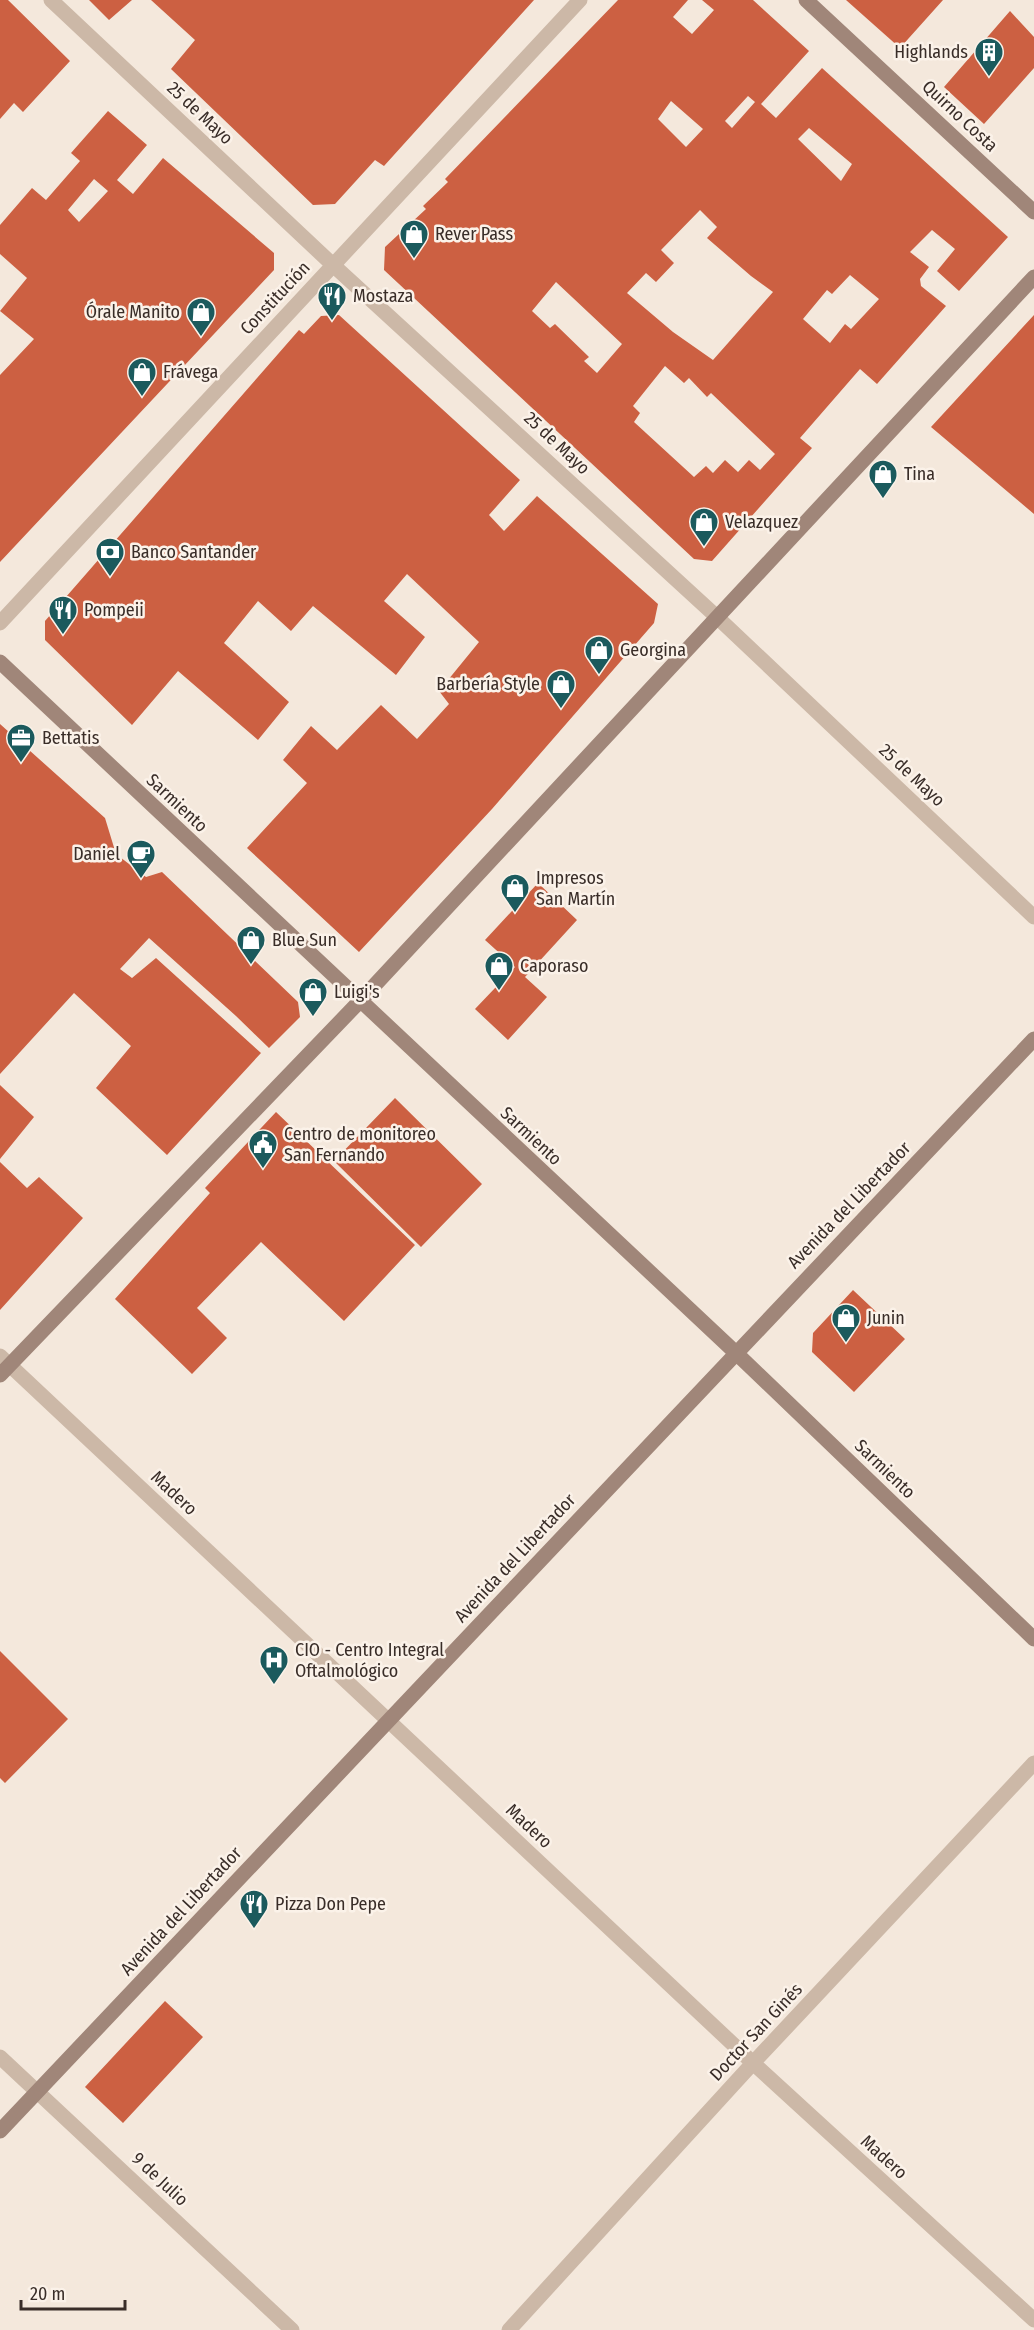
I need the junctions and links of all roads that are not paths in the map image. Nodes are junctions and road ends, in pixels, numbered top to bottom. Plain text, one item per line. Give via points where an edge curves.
1 (51, 0) edge
2 (580, 0) edge
3 (806, 0) edge
4 (1034, 212) edge
5 (333, 265) junction
6 (1034, 277) edge
7 (718, 618) junction
8 (0, 623) edge
9 (0, 662) edge
10 (1034, 917) edge
11 (359, 1002) junction
12 (1034, 1039) edge
13 (736, 1353) junction
14 (3, 1365) edge
15 (1034, 1639) edge
16 (388, 1720) junction
17 (1034, 1763) edge
18 (0, 2057) edge
19 (753, 2063) junction
20 (37, 2091) junction
21 (0, 2131) edge
22 (1034, 2320) edge
23 (292, 2330) edge
24 (509, 2330) edge

1 - 5 street, 25 de Mayo
2 - 5 street, Constitución
3 - 4 main road, Quirno Costa
5 - 7 street, 25 de Mayo
5 - 8 street, Constitución
6 - 7 main road
7 - 10 street, 25 de Mayo
7 - 11 main road
9 - 11 main road, Sarmiento
11 - 13 main road, Sarmiento
11 - 14 main road
12 - 13 main road, Avenida del Libertador
13 - 15 main road, Sarmiento
13 - 16 main road, Avenida del Libertador
14 - 16 street, Madero
16 - 19 street, Madero
16 - 20 main road, Avenida del Libertador
17 - 19 street, Doctor San Ginés
18 - 20 street, 9 de Julio
19 - 22 street, Madero
19 - 24 street, Doctor San Ginés
20 - 21 main road, Avenida del Libertador
20 - 23 street, 9 de Julio

